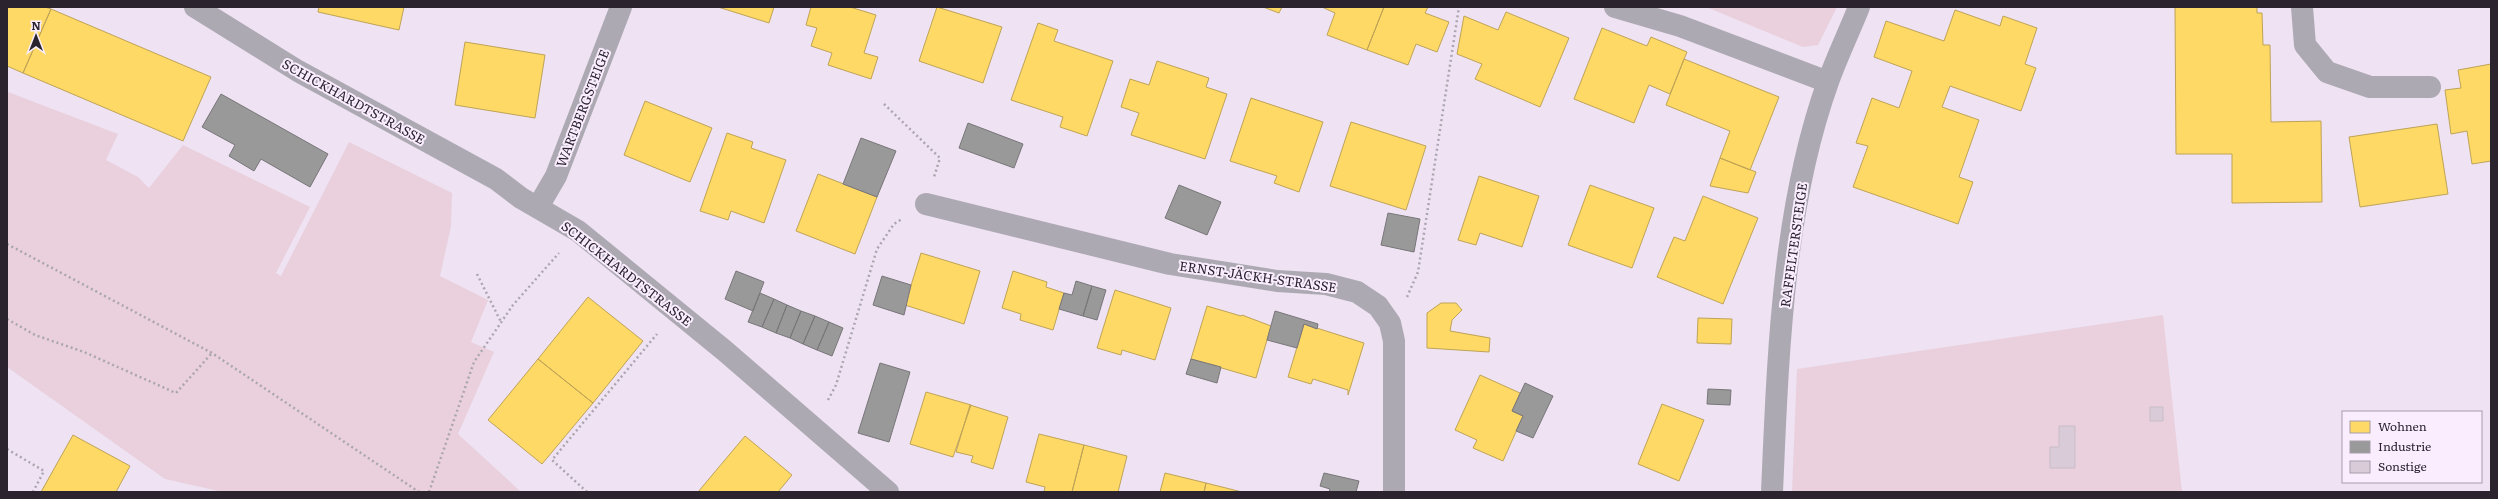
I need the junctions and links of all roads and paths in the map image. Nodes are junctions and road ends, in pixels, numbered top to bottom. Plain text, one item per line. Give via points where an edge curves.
1 (195, 7) edge
2 (622, 7) edge
3 (1459, 7) edge
4 (1615, 7) edge
5 (1859, 7) edge
6 (2302, 7) edge
7 (1828, 82) junction
8 (2430, 88) dead end
9 (884, 104) dead end
10 (926, 204) junction
11 (538, 207) junction
12 (578, 231) junction
13 (7, 244) edge
14 (1418, 272) dead end
15 (477, 274) dead end
16 (676, 311) junction
17 (7, 319) edge
18 (501, 323) junction
19 (212, 353) junction
20 (836, 385) dead end
21 (7, 449) edge
22 (33, 492) edge
23 (419, 492) edge
24 (429, 492) edge
25 (587, 492) edge
26 (888, 492) edge
27 (1394, 492) edge
28 (1772, 492) edge

1 - 11 street, SCHICKHARDTSTRASSE via 298,71 496,179
2 - 11 street, WARTBERGSTEIGE via 556,176
3 - 14 path
4 - 7 street via 1680,26
5 - 7 street, RAFFELTERSTEIGE
6 - 8 street via 2305,45 2327,72 2370,87
7 - 28 street, RAFFELTERSTEIGE via 1816,121 1798,200 1787,271 1778,356
9 - 10 path via 940,158
10 - 20 path via 894,224 877,249
10 - 27 street, ERNST-JÄCKH-STRASSE via 1170,264 1277,281 1326,284 1357,292 1378,306 1390,323 1394,341
11 - 12 street, SCHICKHARDTSTRASSE
12 - 16 street, SCHICKHARDTSTRASSE
12 - 18 path via 513,305
13 - 19 path
15 - 18 path
16 - 25 path via 552,460
16 - 26 street, SCHICKHARDTSTRASSE
17 - 19 path via 35,335 84,352 176,393
18 - 24 path via 474,362
19 - 23 path
21 - 22 path via 44,471

